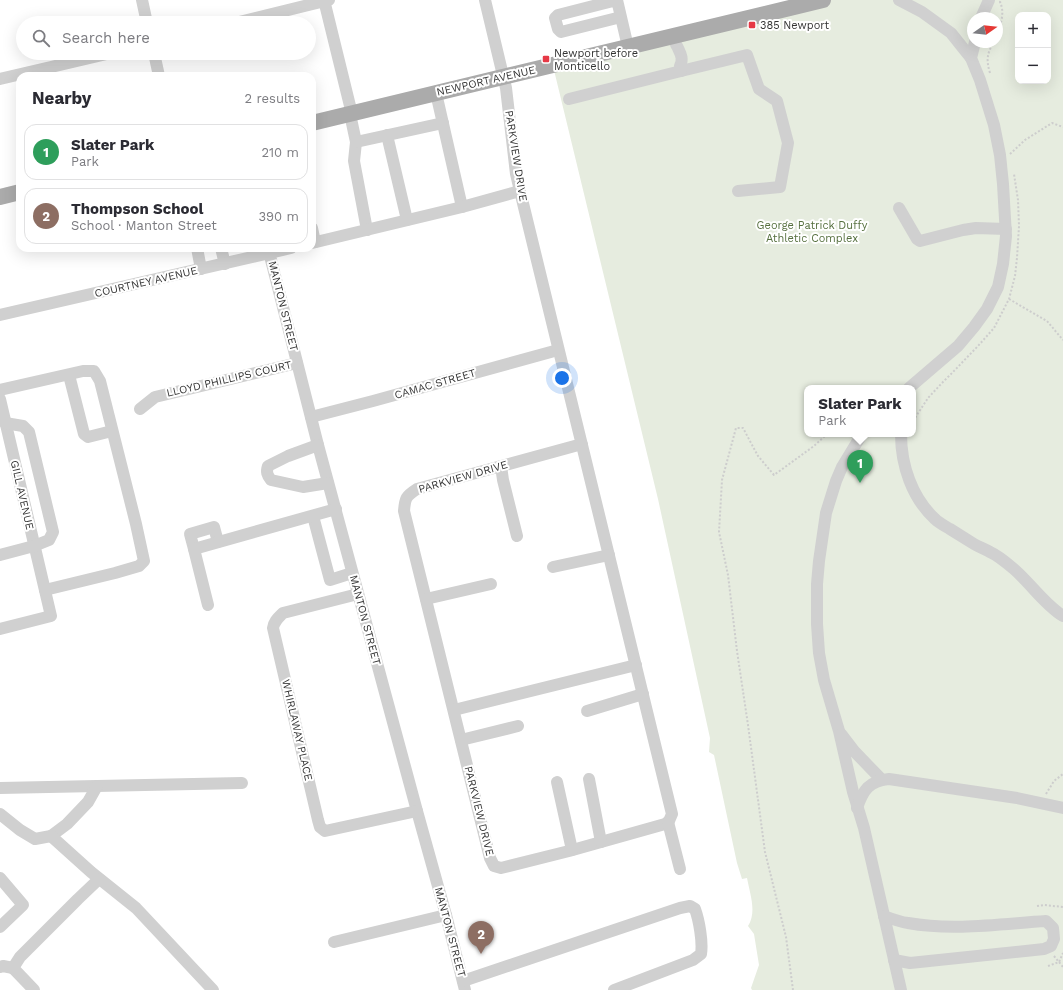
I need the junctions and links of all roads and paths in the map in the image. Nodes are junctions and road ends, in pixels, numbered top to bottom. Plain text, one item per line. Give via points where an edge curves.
1 (142, 0) edge
2 (326, 0) edge
3 (485, 0) edge
4 (617, 0) edge
5 (823, 0) edge
6 (899, 0) edge
7 (989, 0) edge
8 (1001, 0) edge
9 (785, 4) edge
10 (984, 12) edge
11 (1003, 12) edge
12 (145, 16) edge
13 (263, 16) edge
14 (621, 17) junction
15 (675, 41) junction
16 (628, 47) junction
17 (974, 48) edge
18 (990, 48) edge
19 (971, 58) junction
20 (81, 60) edge
21 (156, 60) edge
22 (681, 68) junction
23 (30, 72) edge
24 (158, 72) edge
25 (990, 74) dead end
26 (16, 75) edge
27 (504, 77) junction
28 (0, 79) edge
29 (436, 93) junction
30 (569, 99) dead end
31 (351, 114) junction
32 (316, 122) edge
33 (443, 123) junction
34 (1063, 127) edge
35 (387, 135) junction
36 (356, 142) junction
37 (1009, 148) dead end
38 (1013, 168) dead end
39 (520, 191) junction
40 (738, 191) dead end
41 (16, 193) edge
42 (0, 197) edge
43 (462, 207) junction
44 (899, 208) dead end
45 (407, 220) junction
46 (1006, 229) junction
47 (367, 230) junction
48 (316, 243) edge
49 (198, 252) edge
50 (222, 252) edge
51 (266, 252) edge
52 (269, 252) edge
53 (225, 264) junction
54 (201, 269) junction
55 (1009, 299) junction
56 (0, 315) edge
57 (1063, 340) edge
58 (558, 350) junction
59 (297, 363) junction
60 (70, 375) junction
61 (912, 385) edge
62 (0, 390) edge
63 (0, 399) edge
64 (140, 408) dead end
65 (916, 416) edge
66 (311, 417) junction
67 (5, 423) junction
68 (112, 431) junction
69 (824, 437) edge
70 (860, 437) edge
71 (901, 437) edge
72 (5, 442) edge
73 (582, 444) junction
74 (318, 445) junction
75 (501, 466) junction
76 (328, 483) junction
77 (336, 509) junction
78 (312, 516) junction
79 (517, 536) dead end
80 (34, 546) junction
81 (0, 555) edge
82 (609, 555) junction
83 (552, 567) dead end
84 (352, 573) junction
85 (491, 584) dead end
86 (45, 590) junction
87 (358, 594) junction
88 (426, 598) junction
89 (208, 605) dead end
90 (1063, 616) edge
91 (0, 629) edge
92 (636, 665) junction
93 (643, 694) junction
94 (454, 710) junction
95 (587, 711) dead end
96 (518, 726) dead end
97 (839, 731) junction
98 (461, 740) junction
99 (1063, 774) edge
100 (590, 779) dead end
101 (882, 780) junction
102 (558, 782) dead end
103 (242, 783) dead end
104 (96, 786) junction
105 (0, 788) edge
106 (1043, 804) junction
107 (857, 808) junction
108 (1063, 808) edge
109 (417, 810) junction
110 (0, 814) edge
111 (668, 822) junction
112 (51, 836) junction
113 (601, 842) junction
114 (572, 850) junction
115 (680, 869) dead end
116 (100, 879) junction
117 (0, 880) edge
118 (1037, 906) dead end
119 (1063, 907) edge
120 (446, 916) junction
121 (884, 916) junction
122 (0, 927) edge
123 (334, 942) dead end
124 (1063, 953) edge
125 (1053, 955) dead end
126 (894, 960) junction
127 (1059, 962) junction
128 (1048, 966) dead end
129 (0, 967) edge
130 (1063, 967) edge
131 (13, 968) junction
132 (464, 985) edge
133 (34, 990) edge
134 (213, 990) edge
135 (614, 990) edge
136 (793, 990) edge
137 (901, 990) edge

1 - 12 street
2 - 13 street
2 - 31 street
3 - 27 street, PARKVIEW DRIVE
4 - 14 street
4 - 14 street via 558,15 555,18 561,32
5 - 9 main road, NEWPORT AVENUE
6 - 19 street via 942,25
7 - 10 street
8 - 11 path
9 - 15 main road, NEWPORT AVENUE
14 - 16 street
15 - 16 main road, NEWPORT AVENUE
15 - 22 street via 680,50
16 - 27 main road, NEWPORT AVENUE
17 - 19 street
18 - 25 path via 987,57
19 - 46 street via 994,125 1000,155
20 - 23 street
21 - 24 street
22 - 30 street
22 - 40 street via 747,55 759,89 777,101 788,144 780,188
26 - 28 street
27 - 29 main road, NEWPORT AVENUE
27 - 39 street, PARKVIEW DRIVE
29 - 31 main road, NEWPORT AVENUE
29 - 33 street
31 - 32 main road, NEWPORT AVENUE
31 - 36 street
33 - 35 street
33 - 43 street
34 - 37 path via 1052,123 1024,140 1010,154
35 - 36 street
35 - 45 street
36 - 47 street via 354,161
38 - 55 path via 1019,226 1017,264
39 - 43 street
39 - 58 street, PARKVIEW DRIVE
41 - 42 main road
43 - 45 street
44 - 46 street via 920,241 976,228
45 - 47 street
46 - 61 street via 998,287 987,309 958,346
47 - 48 street
49 - 54 street
50 - 53 street
51 - 53 street, COURTNEY AVENUE
52 - 59 street, MANTON STREET
53 - 54 street, COURTNEY AVENUE
54 - 56 street, COURTNEY AVENUE
55 - 57 path via 1048,321
55 - 65 path via 994,328 928,398
58 - 66 street, CAMAC STREET
58 - 73 street, PARKVIEW DRIVE
59 - 64 street, LLOYD PHILLIPS COURT via 155,397
59 - 66 street, MANTON STREET
60 - 62 street
60 - 68 street via 94,371 100,381
60 - 68 street via 84,434 88,437
63 - 67 street, GILL AVENUE
66 - 74 street, MANTON STREET
67 - 72 street, GILL AVENUE
67 - 80 street via 23,426 29,432 53,532 49,540
68 - 86 street via 144,561 139,566
69 - 136 path via 774,475 758,456 743,428 736,428 722,480 719,532 728,575 765,852 786,937
70 - 97 street via 842,467 830,497 817,584 816,624 819,653
71 - 90 street via 904,462 912,487 936,521 1016,570 1052,609
72 - 80 street, GILL AVENUE
73 - 75 street, PARKVIEW DRIVE
73 - 82 street, PARKVIEW DRIVE
74 - 76 street, MANTON STREET
74 - 76 street via 274,462 266,471 271,480 303,487
75 - 79 street
75 - 88 street, PARKVIEW DRIVE via 417,489 409,494 404,511
76 - 77 street, MANTON STREET
77 - 78 street
77 - 84 street, MANTON STREET
78 - 84 street via 330,580
78 - 89 street via 194,549
80 - 81 street
80 - 86 street, GILL AVENUE
82 - 83 street
82 - 92 street, PARKVIEW DRIVE
84 - 87 street, MANTON STREET
85 - 88 street
86 - 91 street, GILL AVENUE via 51,616
87 - 109 street, MANTON STREET
87 - 109 street, WHIRLAWAY PLACE via 284,613 274,623 273,628 318,820 320,827 325,831
88 - 94 street, PARKVIEW DRIVE
92 - 93 street, PARKVIEW DRIVE
92 - 94 street
93 - 95 street
93 - 111 street, PARKVIEW DRIVE via 672,814
94 - 98 street, PARKVIEW DRIVE
96 - 98 street
97 - 101 street
97 - 107 street
98 - 114 street, PARKVIEW DRIVE via 494,866 501,868
99 - 106 path via 1054,781
100 - 113 street
101 - 106 street via 897,780
101 - 107 street via 866,788
102 - 114 street
103 - 104 street
104 - 105 street
104 - 112 street via 88,802
106 - 108 street
107 - 121 street
109 - 120 street, MANTON STREET
110 - 112 street via 35,839
111 - 113 street, PARKVIEW DRIVE
111 - 115 street
112 - 116 street
113 - 114 street, PARKVIEW DRIVE
116 - 131 street via 20,957
116 - 134 street via 136,908
117 - 122 street via 23,905
118 - 119 path
120 - 123 street
120 - 132 street, MANTON STREET
121 - 126 street
121 - 126 street via 906,923 930,926 966,927 1046,921 1053,928 1054,939 1051,946 1044,949 910,963
124 - 127 path
125 - 127 path
126 - 137 street
127 - 128 path
127 - 130 path
129 - 131 street
131 - 133 street
132 - 135 street via 680,908 690,906 695,909 698,915 701,954 693,960

